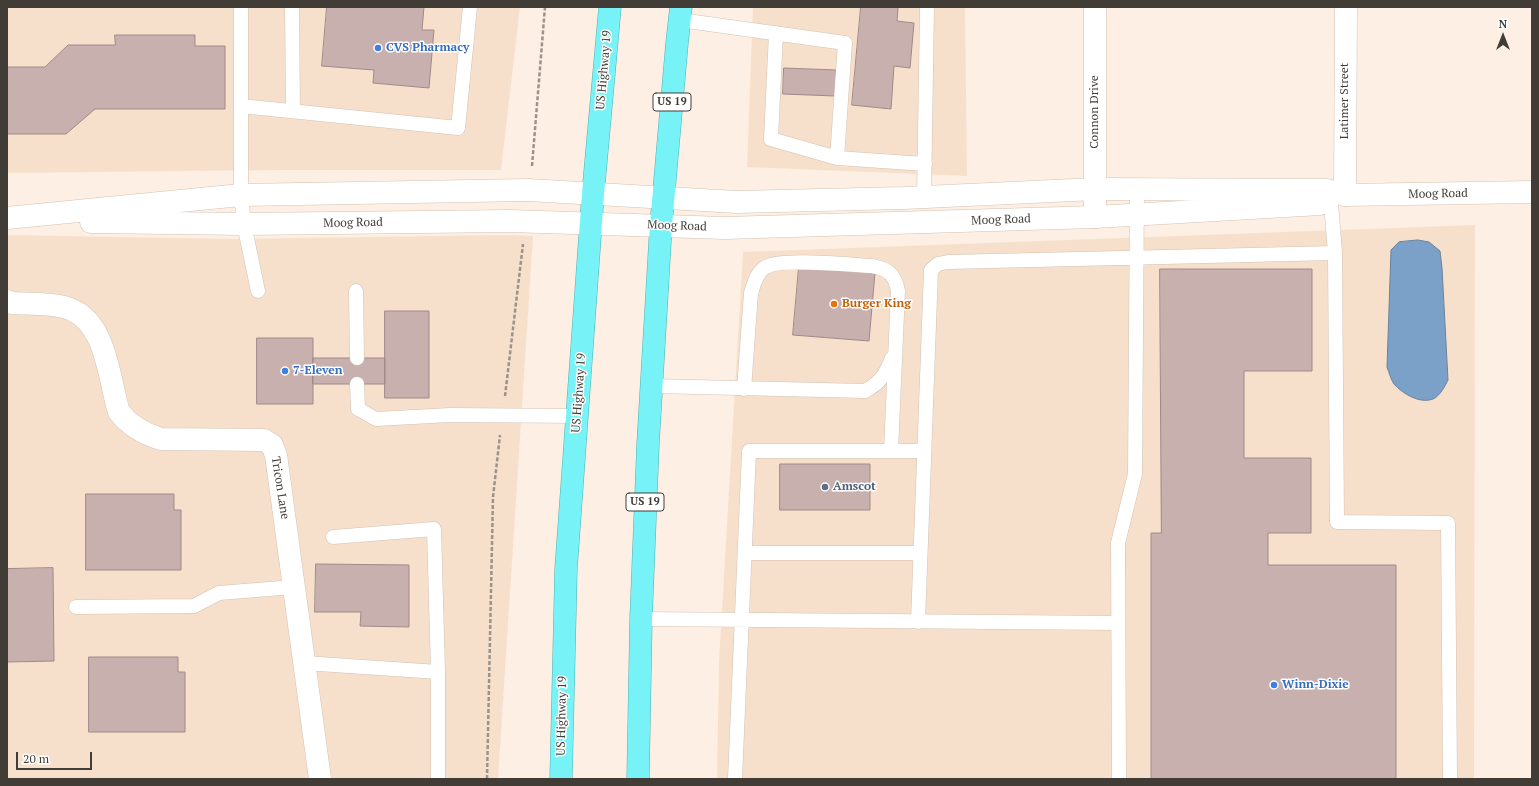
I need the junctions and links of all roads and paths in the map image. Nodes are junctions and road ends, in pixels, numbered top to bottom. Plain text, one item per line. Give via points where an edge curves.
1 (241, 7) edge
2 (292, 7) edge
3 (470, 7) edge
4 (545, 7) edge
5 (610, 7) edge
6 (927, 7) edge
7 (1095, 7) edge
8 (1346, 7) edge
9 (681, 14) edge
10 (776, 33) junction
11 (241, 106) junction
12 (292, 111) junction
13 (837, 158) junction
14 (925, 164) junction
15 (532, 165) dead end
16 (1094, 189) junction
17 (1137, 190) junction
18 (1532, 192) edge
19 (593, 194) junction
20 (241, 195) junction
21 (924, 197) junction
22 (663, 198) junction
23 (1338, 199) junction
24 (1137, 214) junction
25 (1094, 217) junction
26 (7, 219) edge
27 (592, 223) junction
28 (244, 224) junction
29 (661, 225) junction
30 (1335, 253) junction
31 (1137, 258) junction
32 (520, 274) dead end
33 (258, 291) dead end
34 (356, 291) dead end
35 (7, 301) edge
36 (895, 350) junction
37 (357, 358) dead end
38 (357, 384) dead end
39 (652, 386) junction
40 (744, 388) junction
41 (502, 416) junction
42 (577, 416) junction
43 (890, 451) junction
44 (924, 451) junction
45 (333, 537) dead end
46 (745, 553) junction
47 (920, 553) junction
48 (294, 587) junction
49 (76, 607) dead end
50 (641, 619) junction
51 (742, 620) junction
52 (918, 622) junction
53 (1118, 623) junction
54 (304, 663) junction
55 (438, 672) junction
56 (320, 779) edge
57 (438, 779) edge
58 (487, 779) edge
59 (561, 779) edge
60 (638, 779) edge
61 (735, 779) edge
62 (1119, 779) edge
63 (1450, 779) edge

1 - 11 lane
2 - 12 lane
3 - 12 lane via 458,128
4 - 15 path
5 - 19 highway, US Highway 19
6 - 14 lane
7 - 16 street, Connon Drive
8 - 23 street, Latimer Street
9 - 10 lane
9 - 22 highway, US 19
10 - 13 lane via 771,139
10 - 13 lane via 844,43
11 - 12 lane
11 - 20 lane
13 - 14 lane
14 - 21 lane
16 - 17 street, Moog Road
16 - 21 street, Moog Road
16 - 25 street, Connon Drive
17 - 23 street, Moog Road via 1328,190
17 - 24 lane
18 - 23 street, Moog Road
19 - 20 street, Moog Road via 528,190
19 - 22 street, Moog Road
19 - 27 highway, US Highway 19
20 - 26 street, Moog Road
20 - 28 lane
21 - 22 street, Moog Road via 737,202
22 - 29 highway, US 19
23 - 24 street, Moog Road
23 - 30 lane
24 - 25 street, Moog Road
24 - 31 lane
25 - 29 street, Moog Road via 725,228
26 - 28 street, Moog Road
27 - 28 street, Moog Road via 508,221
27 - 29 street, Moog Road
27 - 42 highway, US Highway 19
28 - 33 lane
29 - 39 highway, US 19
30 - 31 lane
30 - 63 lane via 1337,522 1448,523
31 - 44 lane via 948,262 938,264 931,270
31 - 53 lane via 1135,474 1118,543
32 - 41 path
34 - 37 lane
35 - 48 street, Tricon Lane via 64,307 74,311 92,325 102,346 119,412 126,421 149,435 161,439 264,440 272,446 276,455
36 - 40 lane via 884,375 876,385 865,392
36 - 40 lane via 898,291 890,273 883,268 872,266 776,263 764,268 756,278 751,293
36 - 43 lane
38 - 41 lane via 358,410 376,419 450,415
39 - 40 lane
39 - 50 highway, US 19
41 - 42 lane
41 - 58 path via 493,497
42 - 59 highway, US Highway 19 via 566,569
43 - 44 lane
43 - 46 lane via 749,451
44 - 47 lane
45 - 55 lane via 434,529
46 - 47 lane
46 - 51 lane
47 - 52 lane
48 - 49 lane via 219,593 194,606
48 - 54 street, Tricon Lane
50 - 51 lane
50 - 60 highway, US 19
51 - 52 lane
51 - 61 lane
52 - 53 lane
53 - 62 lane
54 - 55 lane
54 - 56 street, Tricon Lane
55 - 57 lane

